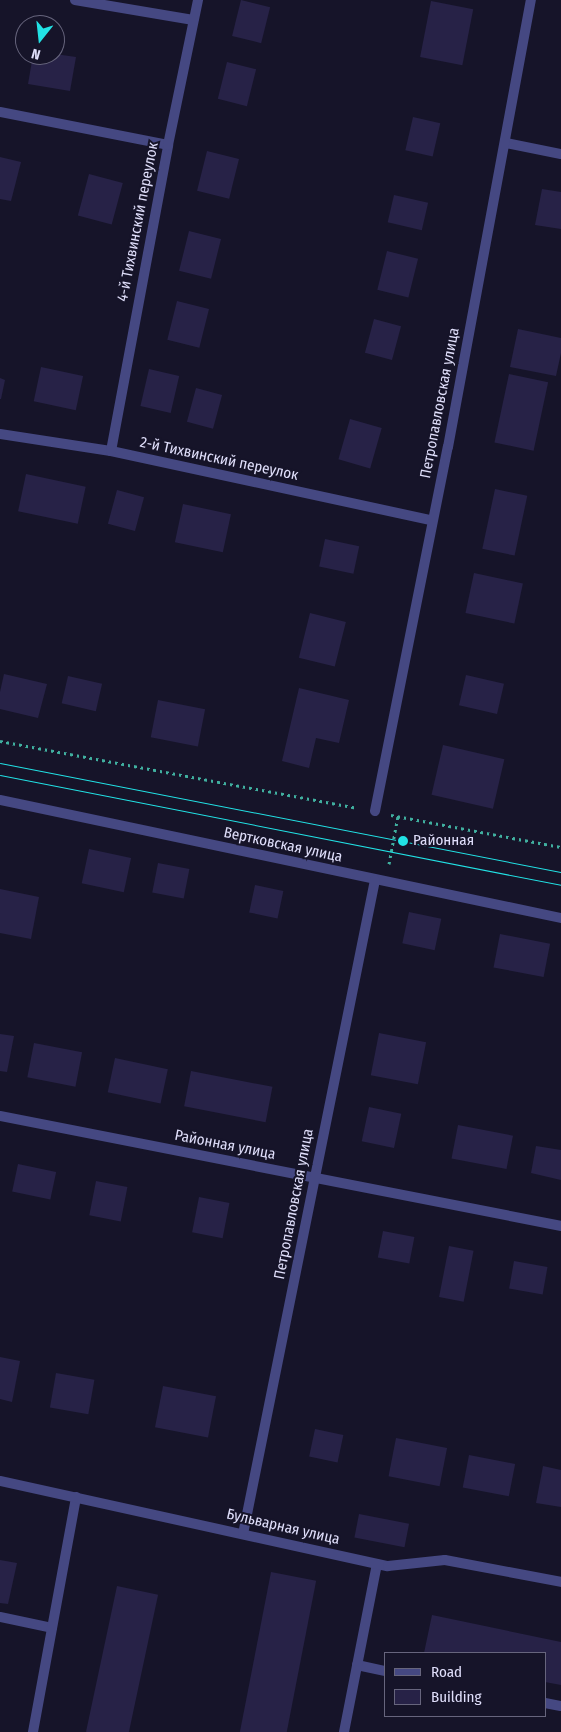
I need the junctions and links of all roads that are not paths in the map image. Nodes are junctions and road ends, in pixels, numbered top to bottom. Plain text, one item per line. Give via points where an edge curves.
1 (75, 0) edge
2 (198, 0) edge
3 (532, 0) edge
4 (193, 20) junction
5 (0, 112) edge
6 (506, 143) junction
7 (168, 145) junction
8 (561, 154) edge
9 (0, 434) edge
10 (111, 451) junction
11 (432, 520) junction
12 (0, 800) edge
13 (375, 811) road end
14 (375, 880) junction
15 (561, 918) edge
16 (0, 1116) edge
17 (314, 1178) junction
18 (561, 1226) edge
19 (0, 1481) edge
20 (76, 1498) junction
21 (243, 1534) junction
22 (377, 1564) junction
23 (561, 1582) edge
24 (0, 1617) edge
25 (52, 1628) junction
26 (357, 1665) junction
27 (384, 1671) edge
28 (546, 1703) edge
29 (561, 1706) edge
30 (33, 1732) edge
31 (344, 1732) edge

1 - 4 street
2 - 4 street, 4-й Тихвинский переулок
3 - 6 street, Петропавловская улица
4 - 7 street, 4-й Тихвинский переулок
5 - 7 street
6 - 8 street
6 - 11 street, Петропавловская улица
7 - 10 street, 4-й Тихвинский переулок
9 - 10 street, 2-й Тихвинский переулок
10 - 11 street, 2-й Тихвинский переулок
11 - 13 street, Петропавловская улица
12 - 14 street, Вертковская улица
14 - 15 street, Вертковская улица
14 - 17 street, Петропавловская улица
16 - 17 street, Районная улица
17 - 18 street, Районная улица
17 - 21 street, Петропавловская улица
19 - 20 street, Бульварная улица
20 - 21 street, Бульварная улица
20 - 25 street
21 - 22 street, Бульварная улица
22 - 23 street, Бульварная улица via 388,1566 445,1560
22 - 26 street
24 - 25 street
25 - 30 street
26 - 27 street
26 - 31 street
28 - 29 street

